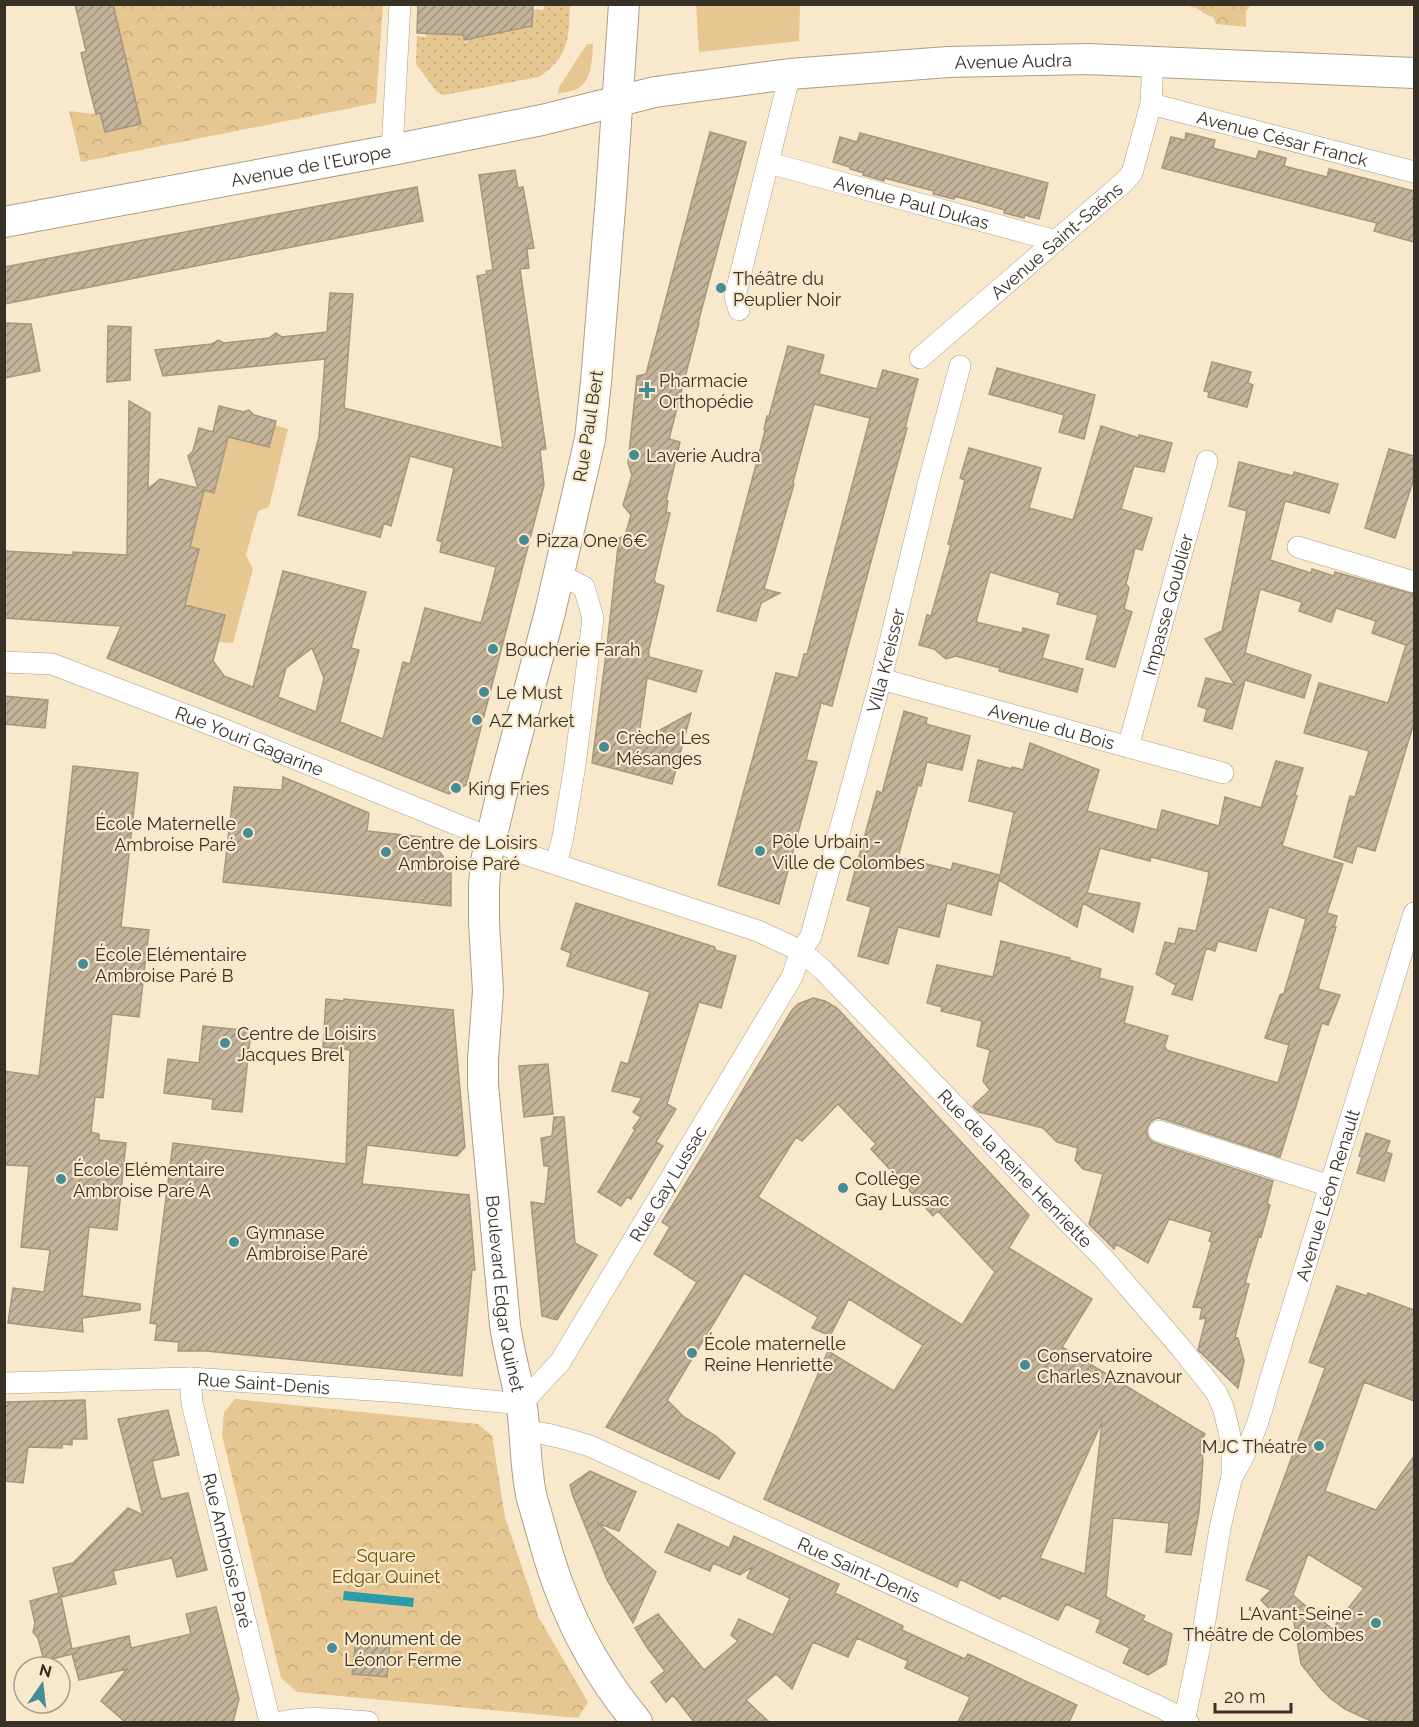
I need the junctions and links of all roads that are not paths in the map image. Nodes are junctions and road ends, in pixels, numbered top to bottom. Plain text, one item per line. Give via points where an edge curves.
1 (400, 4) edge
2 (624, 4) edge
3 (1153, 60) junction
4 (1414, 73) edge
5 (790, 74) junction
6 (617, 102) junction
7 (1151, 104) junction
8 (392, 150) junction
9 (769, 163) junction
10 (1414, 172) edge
11 (4, 222) edge
12 (1056, 241) junction
13 (739, 310) dead end
14 (920, 358) dead end
15 (960, 366) dead end
16 (1207, 461) dead end
17 (1298, 547) dead end
18 (559, 574) junction
19 (1414, 582) edge
20 (4, 662) edge
21 (881, 679) junction
22 (1128, 747) junction
23 (1223, 773) dead end
24 (490, 838) junction
25 (556, 864) junction
26 (1414, 913) edge
27 (801, 951) junction
28 (1159, 1131) dead end
29 (1330, 1186) junction
30 (190, 1378) junction
31 (4, 1383) edge
32 (1267, 1390) junction
33 (1223, 1407) junction
34 (523, 1418) junction
35 (1232, 1476) junction
36 (270, 1722) edge
37 (282, 1722) edge
38 (368, 1722) edge
39 (636, 1722) edge
40 (1186, 1722) edge

1 - 8 street
2 - 6 street, Rue Paul Bert
3 - 4 street, Avenue Audra
3 - 5 street, Avenue Audra via 948,62
3 - 7 street, Avenue Saint-Saëns
5 - 6 street, Avenue Audra via 656,92
5 - 9 street
6 - 8 street, Avenue de l'Europe
6 - 18 street, Rue Paul Bert via 590,439
7 - 10 street, Avenue César Franck
7 - 12 street, Avenue Saint-Saëns via 1132,173
8 - 11 street, Avenue de l'Europe
9 - 12 street, Avenue Paul Dukas
9 - 13 street via 735,296
12 - 14 street, Avenue Saint-Saëns
15 - 21 street, Villa Kreisser
16 - 22 street, Impasse Goublier
17 - 19 street
18 - 24 street, Rue Paul Bert
18 - 25 street via 584,587 593,618 575,765
20 - 24 street, Rue Youri Gagarine via 52,664
21 - 22 street, Avenue du Bois
21 - 27 street, Villa Kreisser via 811,936
22 - 23 street, Avenue du Bois
24 - 25 street, Rue de la Reine Henriette
24 - 34 street, Boulevard Edgar Quinet via 484,894 488,982 483,1085 505,1325
25 - 27 street, Rue de la Reine Henriette via 758,931
26 - 29 street, Avenue Léon Renault
27 - 33 street, Rue de la Reine Henriette via 840,986 1104,1260 1181,1348
27 - 34 street, Rue Gay Lussac via 792,977
28 - 29 street
29 - 32 street, Avenue Léon Renault
30 - 31 street, Rue Saint-Denis
30 - 34 street, Rue Saint-Denis via 401,1392
30 - 36 street, Rue Ambroise Paré via 192,1403
32 - 33 street via 1252,1412 1238,1414
32 - 35 street, Avenue Léon Renault via 1245,1455
33 - 35 street, Rue de la Reine Henriette via 1232,1448
34 - 39 street, Boulevard Edgar Quinet via 529,1484 559,1588 590,1653
34 - 40 street, Rue Saint-Denis via 541,1432 590,1446
35 - 40 street, Rue de la Reine Henriette
37 - 38 street

